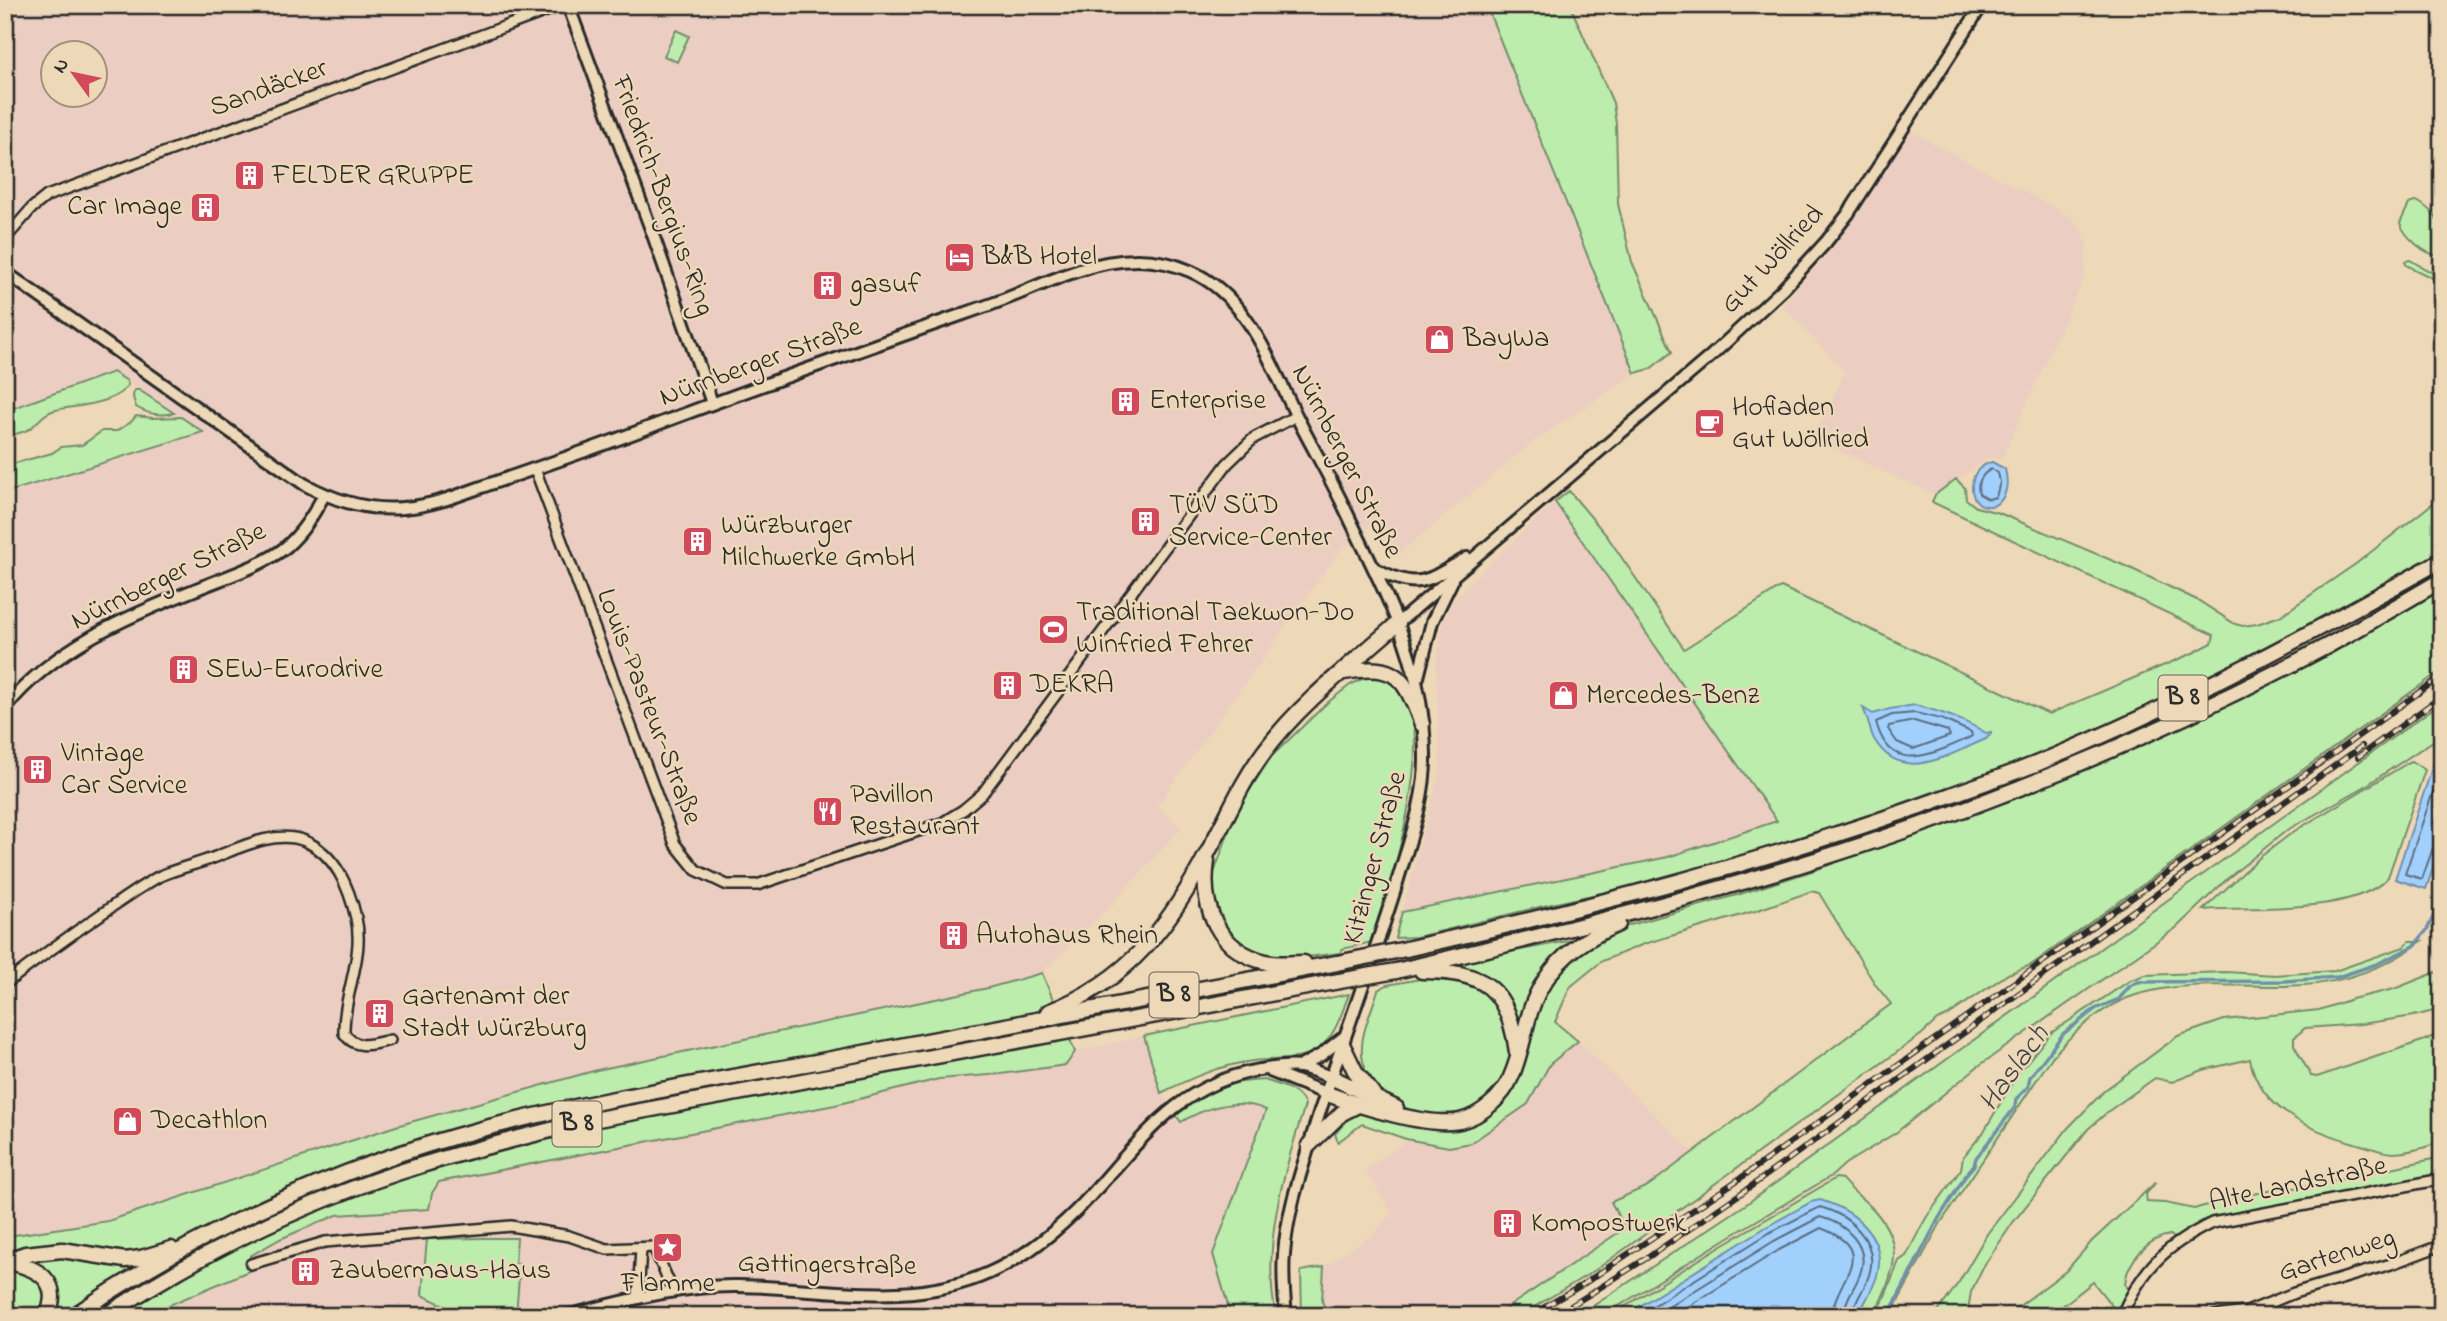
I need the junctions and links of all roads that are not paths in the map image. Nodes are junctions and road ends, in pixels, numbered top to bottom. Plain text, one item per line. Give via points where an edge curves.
1 (566, 5) edge
2 (1982, 5) edge
3 (5, 239) edge
4 (5, 272) edge
5 (712, 403) junction
6 (1296, 416) junction
7 (535, 469) junction
8 (324, 495) junction
9 (1488, 546) junction
10 (2442, 560) edge
11 (1374, 568) junction
12 (1457, 572) junction
13 (2442, 580) edge
14 (1398, 623) junction
15 (1344, 672) junction
16 (1417, 680) junction
17 (5, 708) edge
18 (1422, 724) junction
19 (1209, 850) junction
20 (1655, 908) junction
21 (1337, 963) junction
22 (1396, 971) junction
23 (5, 984) edge
24 (1010, 1026) junction
25 (390, 1040) dead end
26 (1343, 1040) junction
27 (1518, 1059) junction
28 (1299, 1067) junction
29 (1265, 1069) junction
30 (1331, 1077) junction
31 (1325, 1093) junction
32 (1377, 1098) junction
33 (1358, 1105) junction
34 (1413, 1117) junction
35 (1309, 1145) junction
36 (2442, 1178) edge
37 (205, 1238) junction
38 (2442, 1245) edge
39 (641, 1248) junction
40 (5, 1262) edge
41 (251, 1264) dead end
42 (673, 1292) junction
43 (638, 1298) junction
44 (2249, 1314) edge
45 (47, 1316) edge
46 (73, 1316) edge
47 (105, 1316) edge
48 (566, 1316) edge
49 (1286, 1316) edge
50 (2121, 1316) edge
51 (2214, 1316) edge

1 - 3 street, Sandäcker via 66,188 32,208
1 - 5 street, Friedrich-Bergius-Ring
2 - 9 street, Gut Wöllried via 1848,214 1805,267 1758,314
4 - 8 street
5 - 6 street, Nürnberger Straße via 1075,271 1127,259 1178,267 1212,284 1254,327
5 - 7 street, Nürnberger Straße
6 - 7 street, Louis-Pasteur-Straße via 1254,438 1227,464 982,794 942,822 758,885 727,885 696,870 675,844
6 - 11 street, Nürnberger Straße
7 - 8 street, Nürnberger Straße via 435,503 400,509 369,508
8 - 17 street, Nürnberger Straße via 311,520 278,553 75,646 21,688
9 - 11 street via 1421,582 1406,582
9 - 12 street
10 - 21 highway, B 8, bridge via 2190,695 2042,761 1860,827 1723,870 1553,916
11 - 14 street, Nürnberger Straße
12 - 14 street
12 - 16 street via 1432,622
13 - 20 highway, B 8 via 2329,645 2197,711 2050,776 1884,838
14 - 15 highway
14 - 16 street, Kitzinger Straße
15 - 18 highway via 1384,670 1397,677 1407,687
15 - 19 highway via 1289,721 1264,752
16 - 18 street, Kitzinger Straße
18 - 26 street, Kitzinger Straße via 1426,756 1412,831
19 - 21 highway via 1205,894 1225,940 1265,962
19 - 24 highway via 1161,931 1133,961 1066,1005
20 - 22 highway, B 8
20 - 27 highway via 1598,933 1558,962 1532,1006
21 - 24 highway, B 8
22 - 27 highway via 1463,972 1492,989 1510,1017
22 - 47 highway, B 8, bridge via 587,1121 447,1158 299,1212 172,1274
23 - 25 street via 159,877 246,843 282,838 303,841 336,864 356,919 359,940 344,1033 349,1041 362,1046
24 - 37 highway, B 8 via 483,1129 317,1185
26 - 28 street
26 - 30 street, Kitzinger Straße
26 - 32 highway via 1355,1071
27 - 34 highway via 1510,1080 1481,1112 1460,1121
28 - 29 street, Gattingerstraße
28 - 30 street, Gattingerstraße
29 - 31 street
29 - 42 street, Gattingerstraße via 1189,1096 1159,1120 1053,1233 989,1273 949,1287 871,1295 736,1286
30 - 31 street, Kitzinger Straße
30 - 32 highway
31 - 33 highway
31 - 35 street, Kitzinger Straße
32 - 34 highway
33 - 34 highway
33 - 35 highway via 1342,1113
35 - 49 street, Kitzinger Straße via 1286,1233
36 - 50 street, Alte Landstraße via 2212,1223 2154,1260
37 - 40 highway via 141,1258 113,1259 62,1250
37 - 46 highway, B 8
38 - 44 street, Gartenweg via 2294,1293
39 - 41 street via 607,1249 569,1236 511,1226 325,1242
39 - 42 street via 654,1247
39 - 43 street
40 - 45 highway via 34,1269 44,1277 51,1288
42 - 43 street, Gattingerstraße
43 - 48 street, Gattingerstraße
44 - 51 street, Gartenweg

